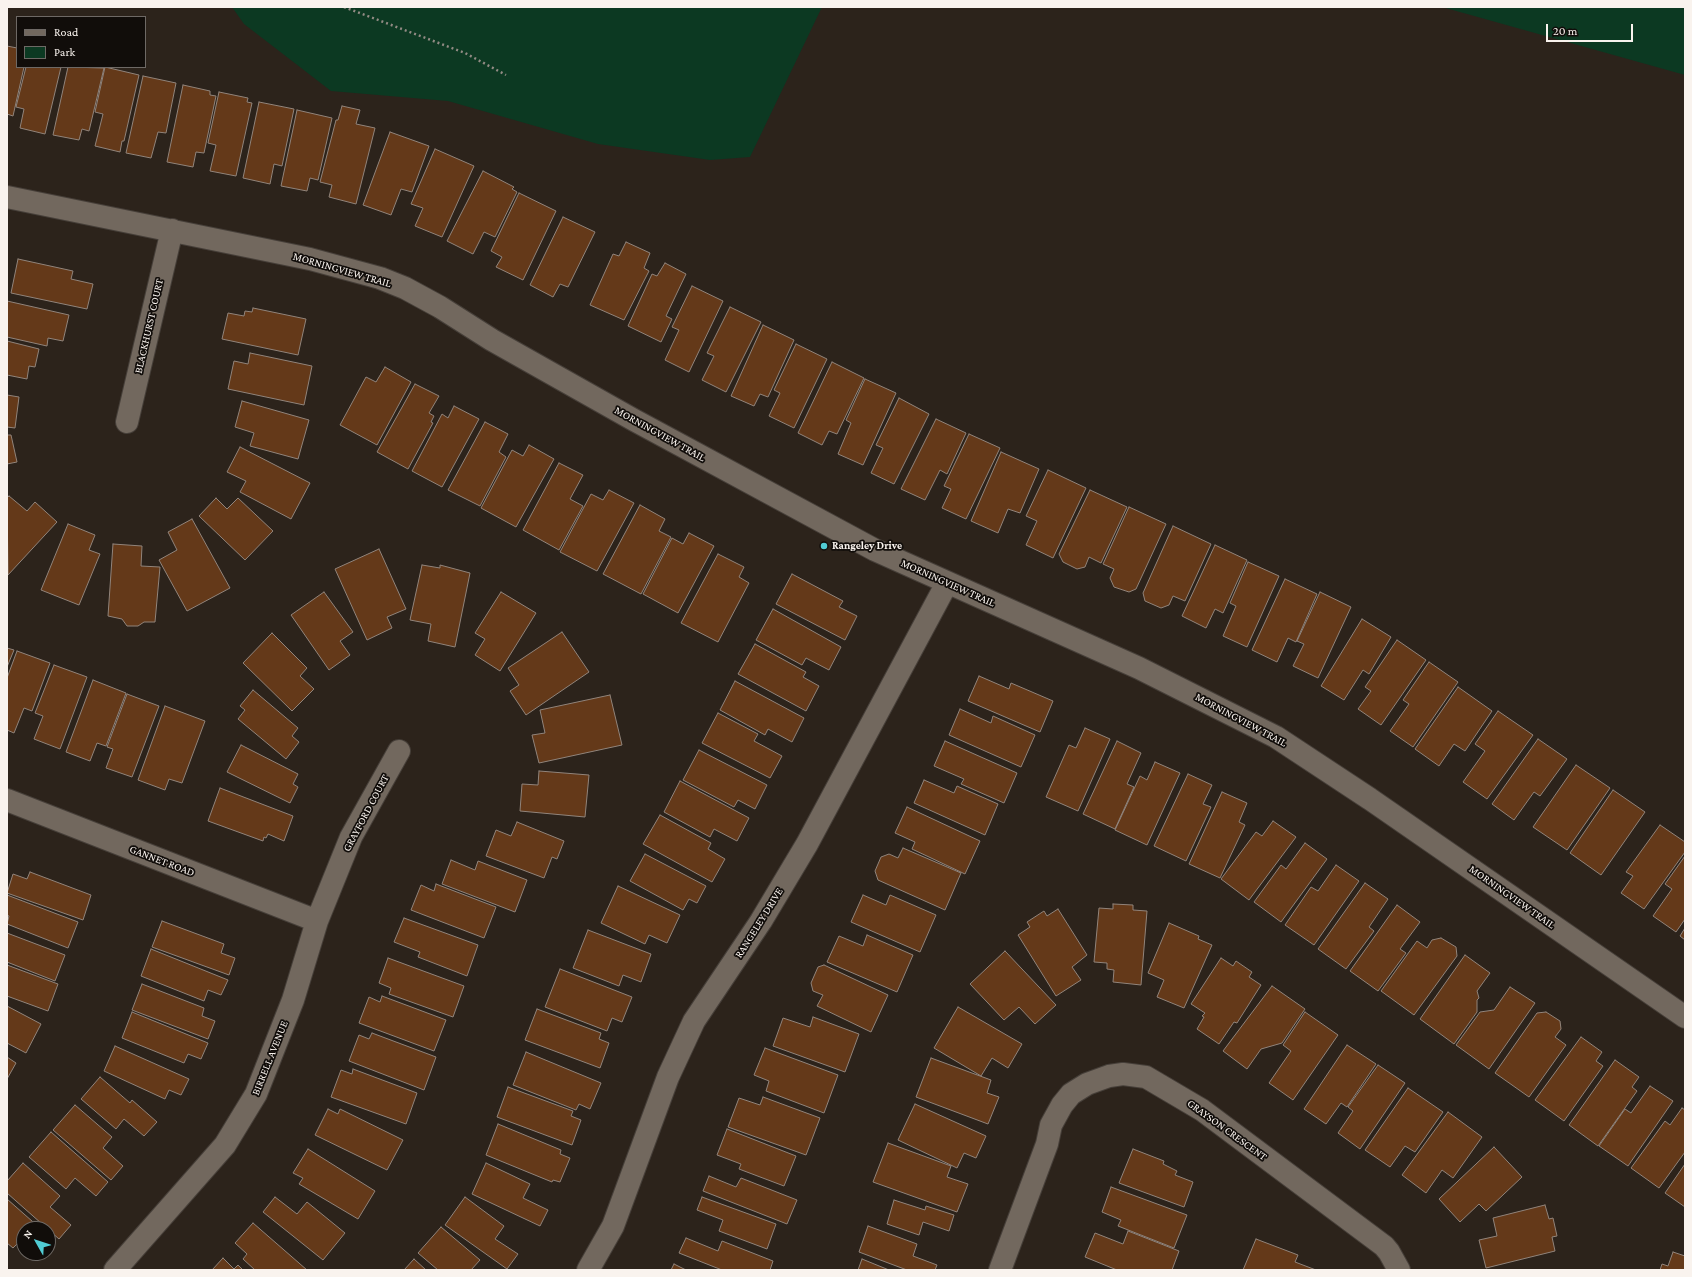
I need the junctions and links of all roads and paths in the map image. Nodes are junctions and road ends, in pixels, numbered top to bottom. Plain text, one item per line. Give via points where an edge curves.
1 (344, 7) edge
2 (506, 75) dead end
3 (7, 197) edge
4 (172, 230) junction
5 (127, 422) dead end
6 (947, 583) junction
7 (399, 751) dead end
8 (7, 800) edge
9 (317, 921) junction
10 (1685, 1017) edge
11 (115, 1270) edge
12 (588, 1270) edge
13 (1000, 1270) edge
14 (1399, 1270) edge

1 - 2 path via 465,54
3 - 4 street, MORNINGVIEW TRAIL
4 - 5 street, BLACKHURST COURT
4 - 6 street, MORNINGVIEW TRAIL via 339,266 405,288 634,420 875,550
6 - 10 street, MORNINGVIEW TRAIL via 1139,668 1276,737
6 - 12 street, RANGELEY DRIVE via 807,844 761,921 694,1022 668,1077 613,1226
7 - 9 street, GRAYFORD COURT via 352,837
8 - 9 street, GANNET ROAD
9 - 11 street, BIRRELL AVENUE via 293,1000 256,1094 225,1145
13 - 14 street, GRAYSON CRESCENT via 1047,1144 1051,1126 1062,1105 1071,1094 1087,1084 1123,1074 1146,1077 1202,1110 1384,1246

